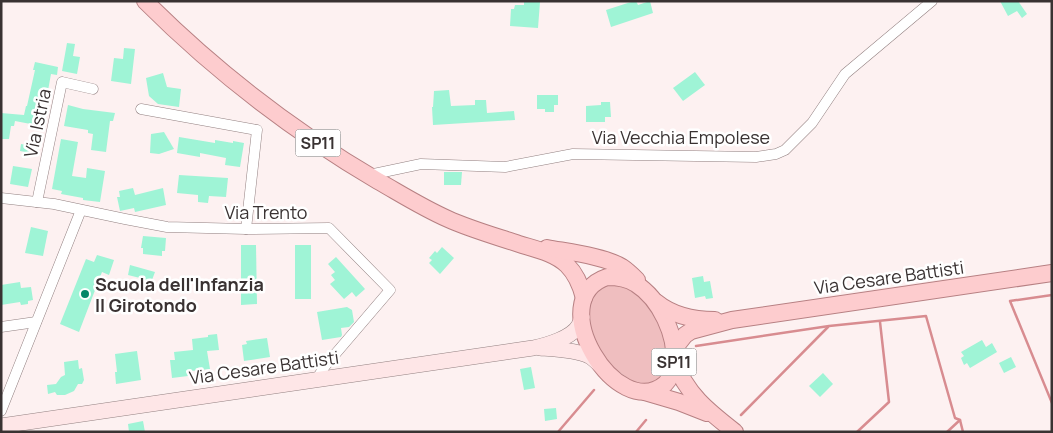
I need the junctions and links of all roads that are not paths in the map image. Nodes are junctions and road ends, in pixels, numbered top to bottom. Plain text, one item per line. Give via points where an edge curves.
1 (145, 1) edge
2 (932, 1) edge
3 (93, 89) dead end
4 (141, 109) dead end
5 (369, 175) junction
6 (1, 198) edge
7 (37, 202) junction
8 (81, 210) junction
9 (246, 229) junction
10 (517, 243) junction
11 (1052, 273) edge
12 (650, 296) junction
13 (584, 298) junction
14 (582, 317) junction
15 (732, 320) junction
16 (36, 322) junction
17 (1, 327) edge
18 (533, 348) junction
19 (674, 355) junction
20 (604, 369) junction
21 (316, 380) junction
22 (643, 392) junction
23 (1, 411) edge
24 (716, 417) junction
25 (1, 426) edge
26 (735, 432) edge

1 - 5 main road, SP11 via 208,60 263,104
2 - 5 street, Via Vecchia Empolese via 845,74 812,123 785,150 776,154 756,157 574,154 504,167 421,164
3 - 7 street, Via Istria via 62,82
4 - 9 street via 257,130
5 - 10 main road, SP11 via 437,214
6 - 7 street, Via Trento
7 - 8 street, Via Trento
8 - 9 street, Via Trento via 168,227
8 - 16 street
9 - 21 street, Via Trento via 329,228 390,290 324,366
10 - 12 main road, SP11 via 591,256 618,265 630,273
10 - 13 main road, SP11 via 541,250 566,263 574,273
11 - 15 main road, Via Cesare Battisti / SP11
12 - 13 main road, Via Cesare Battisti / SP11 via 635,284 617,277 598,280
12 - 15 main road, Via Cesare Battisti / SP11 via 665,309 687,318
12 - 19 main road, Via Cesare Battisti / SP11 via 671,334
13 - 14 main road, Via Cesare Battisti / SP11
14 - 18 street, Via Cesare Battisti via 579,325 568,335
14 - 20 main road, Via Cesare Battisti / SP11 via 592,354
15 - 19 main road, Via Cesare Battisti / SP11 via 691,331 685,335
16 - 17 street
16 - 23 street
18 - 20 street, Via Cesare Battisti via 583,354
18 - 21 street, Via Cesare Battisti
19 - 22 main road, Via Cesare Battisti / SP11 via 673,370 665,384
19 - 24 main road via 679,374 690,391
20 - 22 main road, Via Cesare Battisti / SP11 via 626,387
21 - 25 street, Via Cesare Battisti
22 - 24 main road
24 - 26 main road

